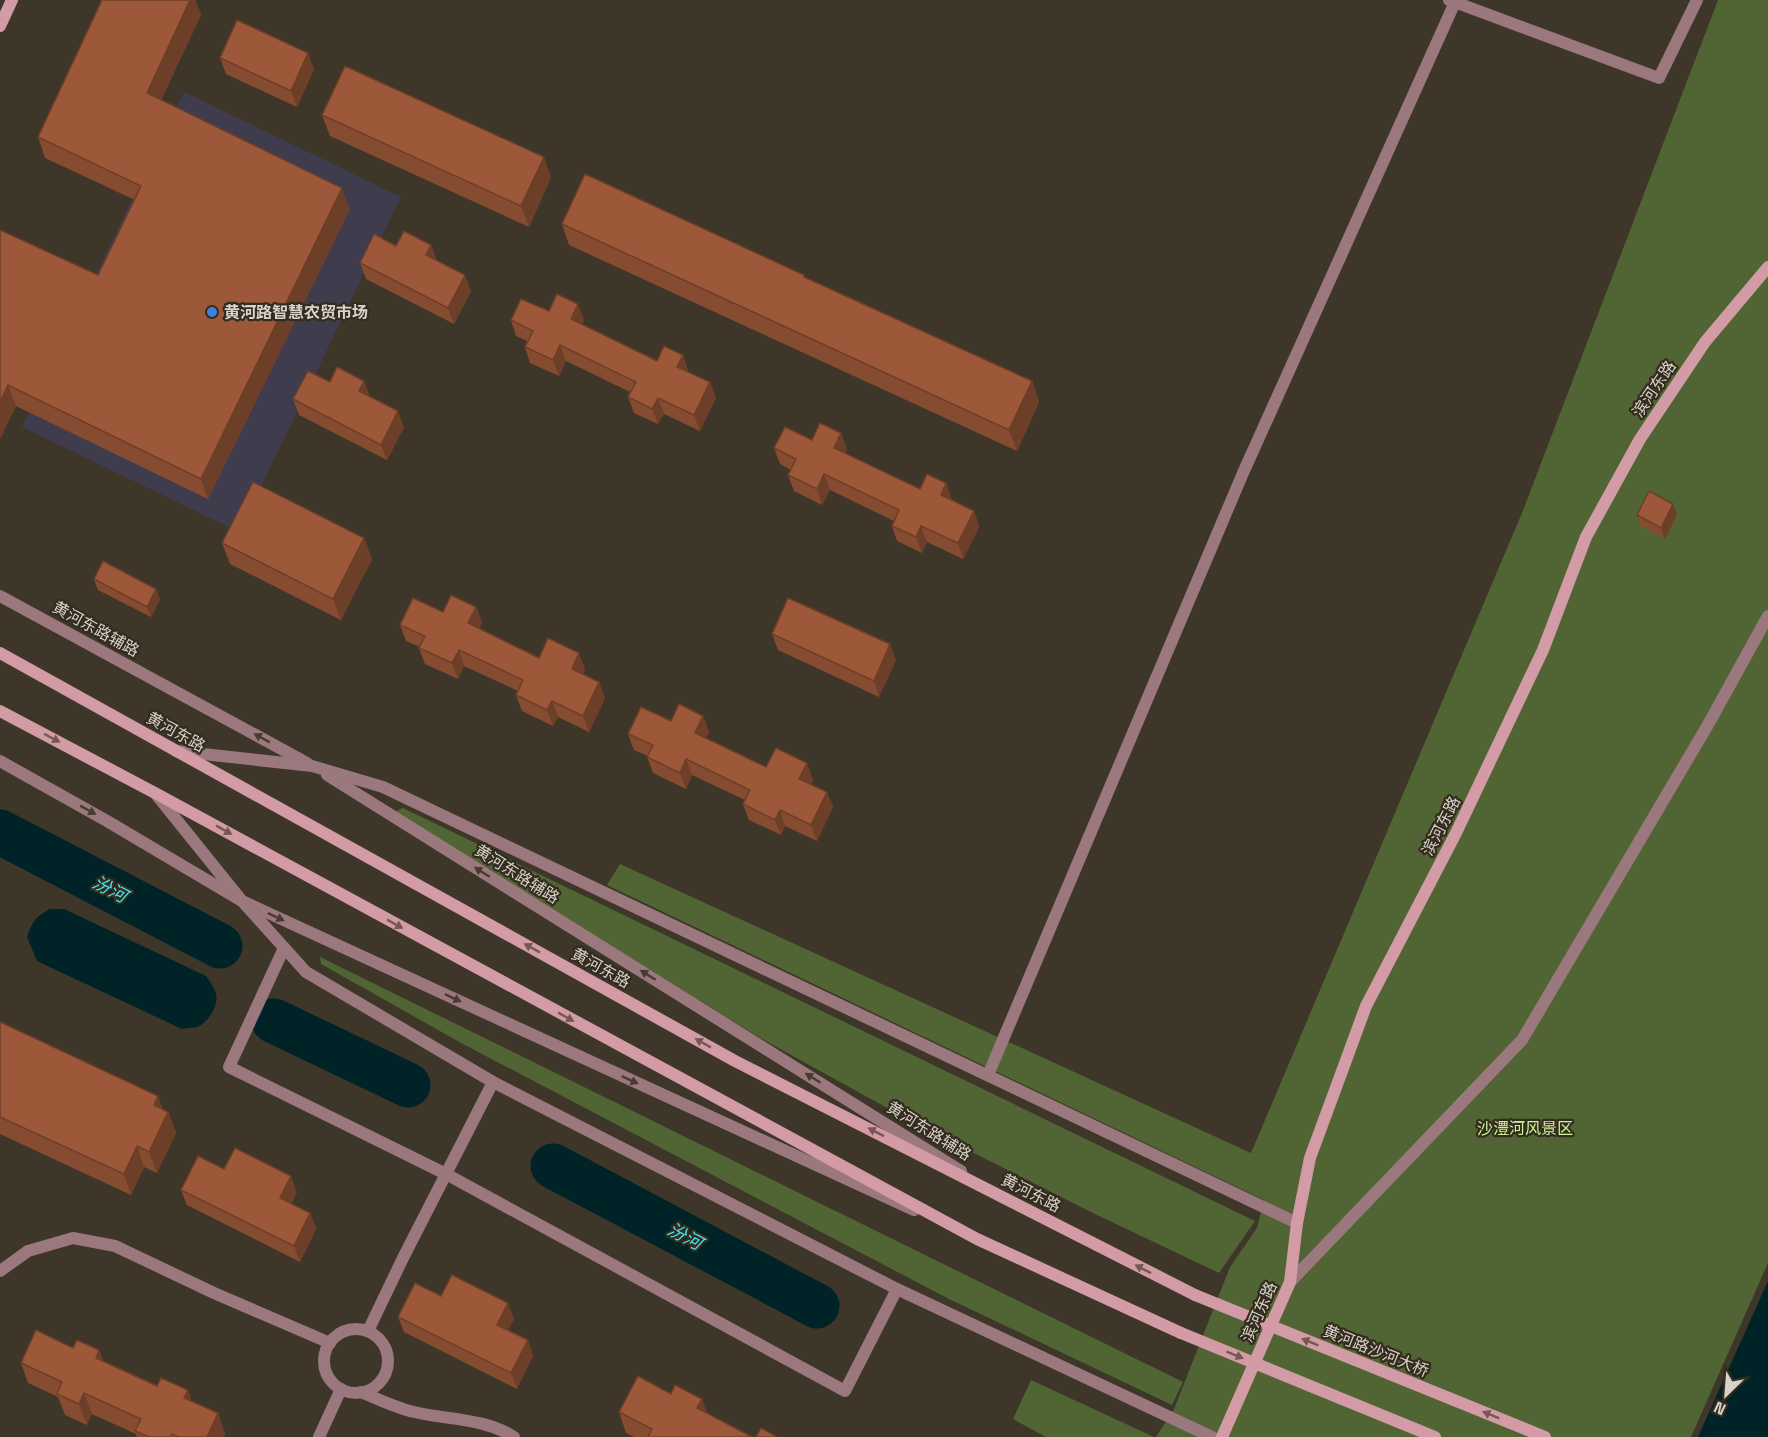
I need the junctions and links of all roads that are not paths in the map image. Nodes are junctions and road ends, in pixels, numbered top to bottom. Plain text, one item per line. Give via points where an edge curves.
1 (12, 0) edge
2 (1697, 0) edge
3 (1453, 1) edge
4 (0, 26) edge
5 (1768, 267) edge
6 (0, 596) edge
7 (1768, 616) edge
8 (0, 653) edge
9 (0, 711) edge
10 (176, 751) junction
11 (0, 761) edge
12 (312, 766) junction
13 (155, 793) junction
14 (242, 901) junction
15 (284, 948) junction
16 (988, 1075) junction
17 (492, 1082) junction
18 (446, 1174) junction
19 (1005, 1198) junction
20 (1297, 1223) junction
21 (977, 1239) junction
22 (0, 1270) edge
23 (1290, 1282) junction
24 (897, 1289) junction
25 (1195, 1295) joint
26 (368, 1331) junction
27 (330, 1343) junction
28 (341, 1389) junction
29 (361, 1392) junction
30 (319, 1437) edge
31 (514, 1437) edge
32 (1212, 1437) edge
33 (1222, 1437) edge
34 (1435, 1437) edge
35 (1545, 1437) edge

1 - 4 main road
2 - 3 street via 1659,78
3 - 16 street via 1243,473
5 - 20 main road, 滨河东路 via 1706,342 1640,439 1586,537 1543,650 1456,833 1366,1006 1310,1158
12 -> 6 street, 黄河东路辅路
7 - 23 street via 1522,1040
8 - 10 main road, 黄河东路
9 -> 13 main road
10 - 12 street
19 -> 10 main road, 黄河东路 via 735,1061
11 -> 14 street
12 - 16 street via 384,787
19 -> 12 street, 黄河东路辅路
13 - 14 street
13 -> 21 main road
14 - 15 street
14 -> 21 street
15 - 17 street via 306,972
15 - 18 street via 229,1067
16 - 20 street
17 - 18 street
17 - 24 street
18 - 24 street via 845,1391
18 - 26 street
25 -> 19 main road, 黄河东路
20 - 23 main road, 滨河东路
21 -> 34 main road, bridge via 1181,1333
22 - 27 street via 28,1251 73,1238 115,1246
23 - 33 main road, 滨河东路
24 - 32 street
35 -> 25 main road, 黄河路沙河大桥, bridge
26 - 27 street via 347,1330
26 - 29 street via 383,1345 388,1364 379,1383
27 - 28 street via 324,1363 332,1383
28 - 29 street
28 - 30 street
29 - 31 street via 413,1412 474,1421

